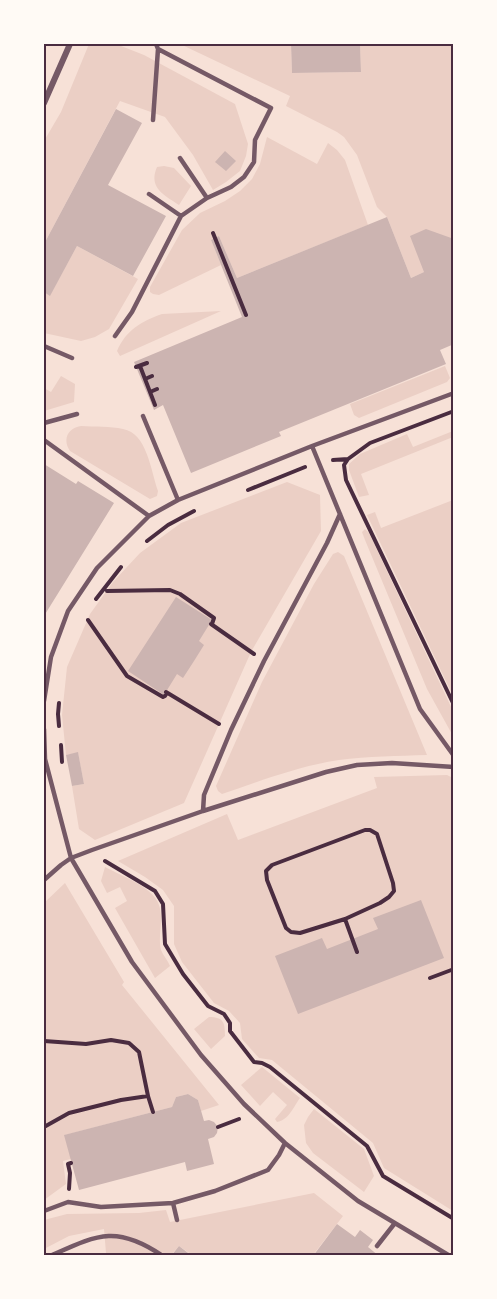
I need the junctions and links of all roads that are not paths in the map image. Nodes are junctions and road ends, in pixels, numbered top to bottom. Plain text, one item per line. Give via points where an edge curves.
1 (70, 44) edge
2 (157, 46) edge
3 (44, 104) edge
4 (153, 120) dead end
5 (180, 158) dead end
6 (149, 194) dead end
7 (207, 198) junction
8 (181, 216) junction
9 (115, 336) dead end
10 (44, 346) edge
11 (72, 358) dead end
12 (453, 393) edge
13 (77, 414) dead end
14 (143, 416) dead end
15 (44, 423) edge
16 (44, 440) edge
17 (312, 446) junction
18 (178, 500) junction
19 (340, 514) junction
20 (149, 516) junction
21 (44, 701) edge
22 (44, 729) edge
23 (453, 756) edge
24 (453, 767) edge
25 (204, 810) junction
26 (71, 858) junction
27 (44, 879) edge
28 (285, 1143) junction
29 (173, 1203) junction
30 (44, 1211) edge
31 (177, 1220) dead end
32 (395, 1223) junction
33 (377, 1246) dead end
34 (50, 1256) edge
35 (163, 1256) edge
36 (450, 1256) edge

1 - 3 street
2 - 4 lane
2 - 7 lane via 271,108 255,140 254,162 244,177
5 - 7 lane
6 - 8 lane
7 - 8 lane
8 - 9 lane via 132,312
10 - 11 lane
12 - 17 lane
13 - 15 lane
14 - 18 lane
16 - 20 lane
17 - 18 lane
17 - 19 lane
18 - 20 lane
19 - 23 lane via 420,709
19 - 25 lane via 231,730 204,795
20 - 21 lane via 97,568 68,611 51,657
22 - 26 lane via 45,759
24 - 25 lane via 357,765
25 - 26 lane
26 - 27 lane
26 - 28 lane via 132,962 201,1055
28 - 29 lane via 268,1170
28 - 32 lane via 358,1201
29 - 30 lane via 101,1207 68,1202
29 - 31 lane
32 - 33 lane
32 - 36 lane
34 - 35 lane via 105,1235 125,1237

